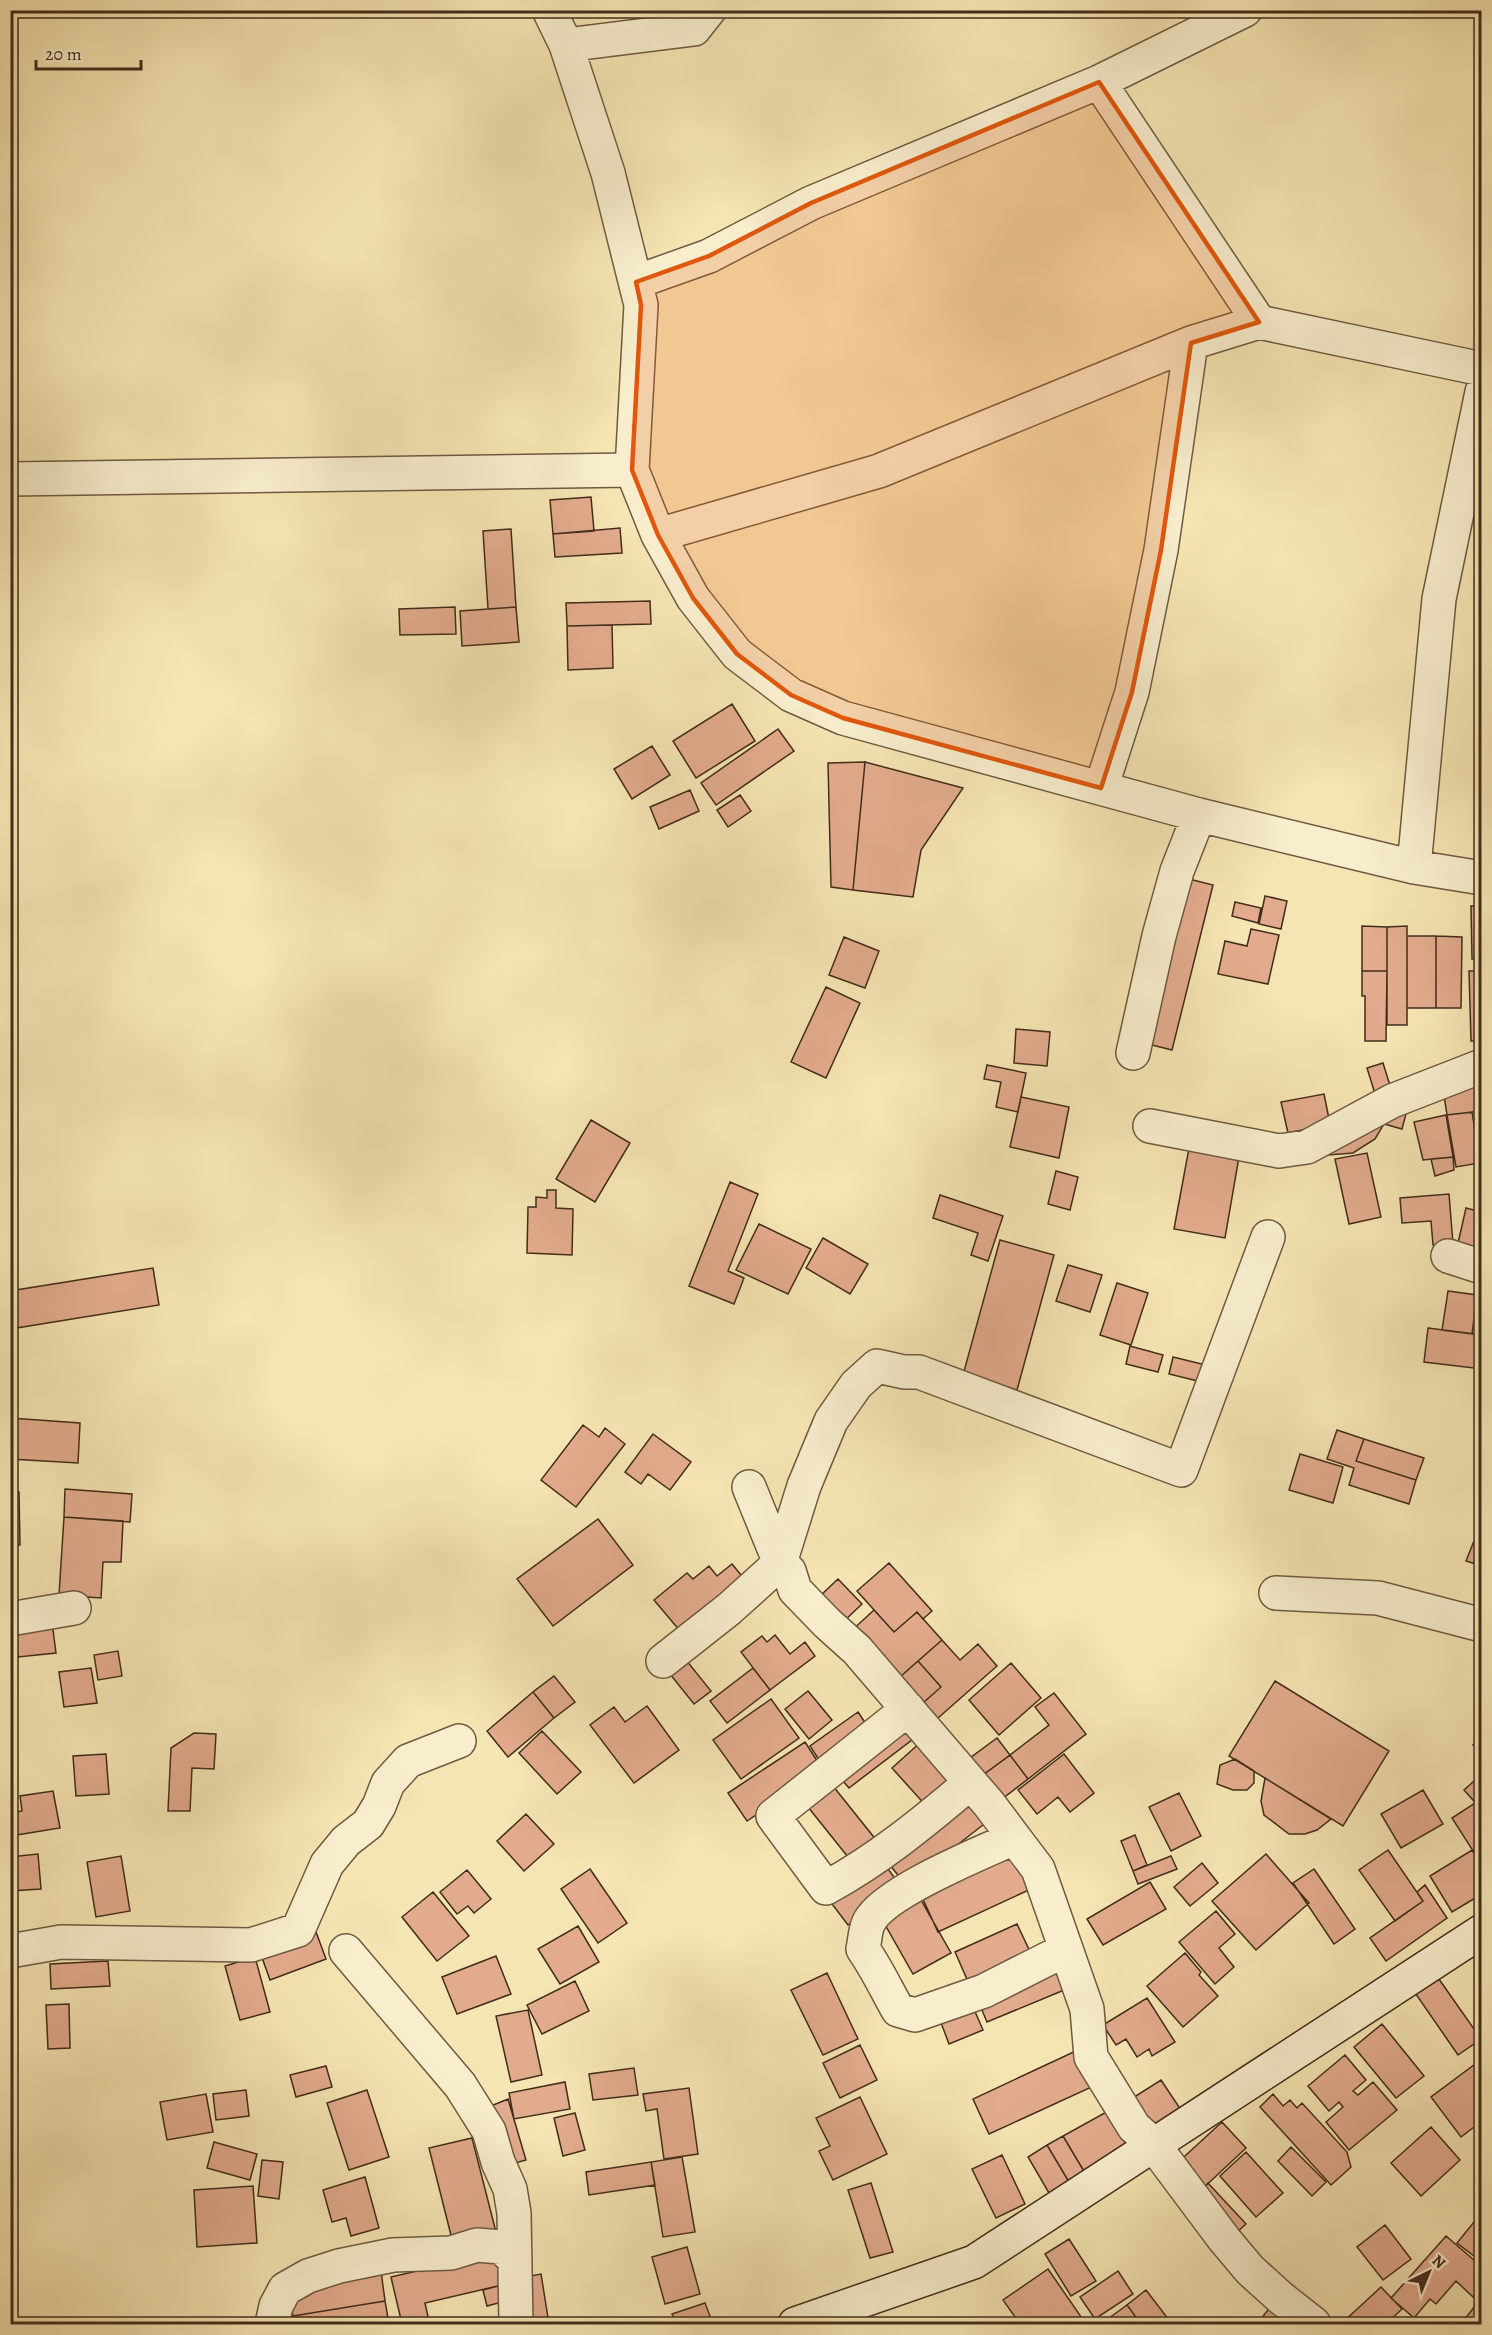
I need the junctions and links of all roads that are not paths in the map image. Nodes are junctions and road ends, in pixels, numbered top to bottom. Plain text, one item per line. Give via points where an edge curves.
1 (549, 10) edge
2 (709, 10) edge
3 (1245, 10) edge
4 (566, 45) junction
5 (1099, 82) junction
6 (636, 282) junction
7 (1259, 322) junction
8 (1191, 342) junction
9 (1482, 369) edge
10 (1482, 392) edge
11 (632, 470) junction
12 (10, 479) edge
13 (658, 535) junction
14 (1101, 788) junction
15 (1199, 814) junction
16 (1414, 867) junction
17 (1482, 878) edge
18 (1133, 1053) dead end
19 (1482, 1066) edge
20 (1150, 1126) dead end
21 (1268, 1237) dead end
22 (1448, 1256) dead end
23 (1482, 1267) edge
24 (749, 1487) dead end
25 (780, 1563) junction
26 (1276, 1593) dead end
27 (74, 1608) dead end
28 (10, 1619) edge
29 (1482, 1625) edge
30 (663, 1661) dead end
31 (908, 1709) junction
32 (459, 1741) dead end
33 (970, 1783) junction
34 (1014, 1838) junction
35 (1482, 1931) edge
36 (1065, 1950) junction
37 (10, 1951) edge
38 (346, 1951) dead end
39 (1153, 2144) junction
40 (514, 2260) junction
41 (272, 2325) edge
42 (516, 2325) edge
43 (795, 2325) edge
44 (1314, 2325) edge

1 - 4 street
2 - 4 street via 694,29
3 - 5 street
4 - 6 street via 608,173
5 - 6 street via 811,202 709,256
5 - 7 street
6 - 11 street via 641,305
7 - 8 street
7 - 9 street
8 - 13 street via 879,471
8 - 14 street via 1154,582 1132,692
10 - 16 street via 1439,599
11 - 12 street
11 - 13 street
13 - 14 street via 693,598 737,654 792,695 843,718
14 - 15 street
15 - 16 street
15 - 18 street via 1159,936
16 - 17 street
19 - 20 street via 1392,1101 1307,1147 1279,1151
21 - 25 street via 1181,1470 919,1372 877,1366 855,1385 831,1421 804,1486
22 - 23 street
24 - 25 street
25 - 30 street via 729,1610
25 - 31 street via 789,1571 795,1590 858,1650
26 - 29 street via 1378,1599
27 - 28 street
31 - 33 street
31 - 33 street via 773,1816 826,1888 855,1873
32 - 37 street via 408,1761 388,1783 368,1824 346,1841 327,1864 298,1930 251,1946 61,1942
33 - 34 street
34 - 36 street via 1038,1869
34 - 36 street via 884,1904 868,1922 863,1949 898,2010 915,2015 984,1991
35 - 39 street
36 - 39 street via 1087,2009 1091,2057 1134,2127
38 - 40 street via 459,2085 489,2131 510,2189
39 - 43 street via 974,2262
39 - 44 street via 1250,2270
40 - 41 street via 501,2247 477,2245 451,2253 393,2255 339,2266 285,2289
40 - 42 street

